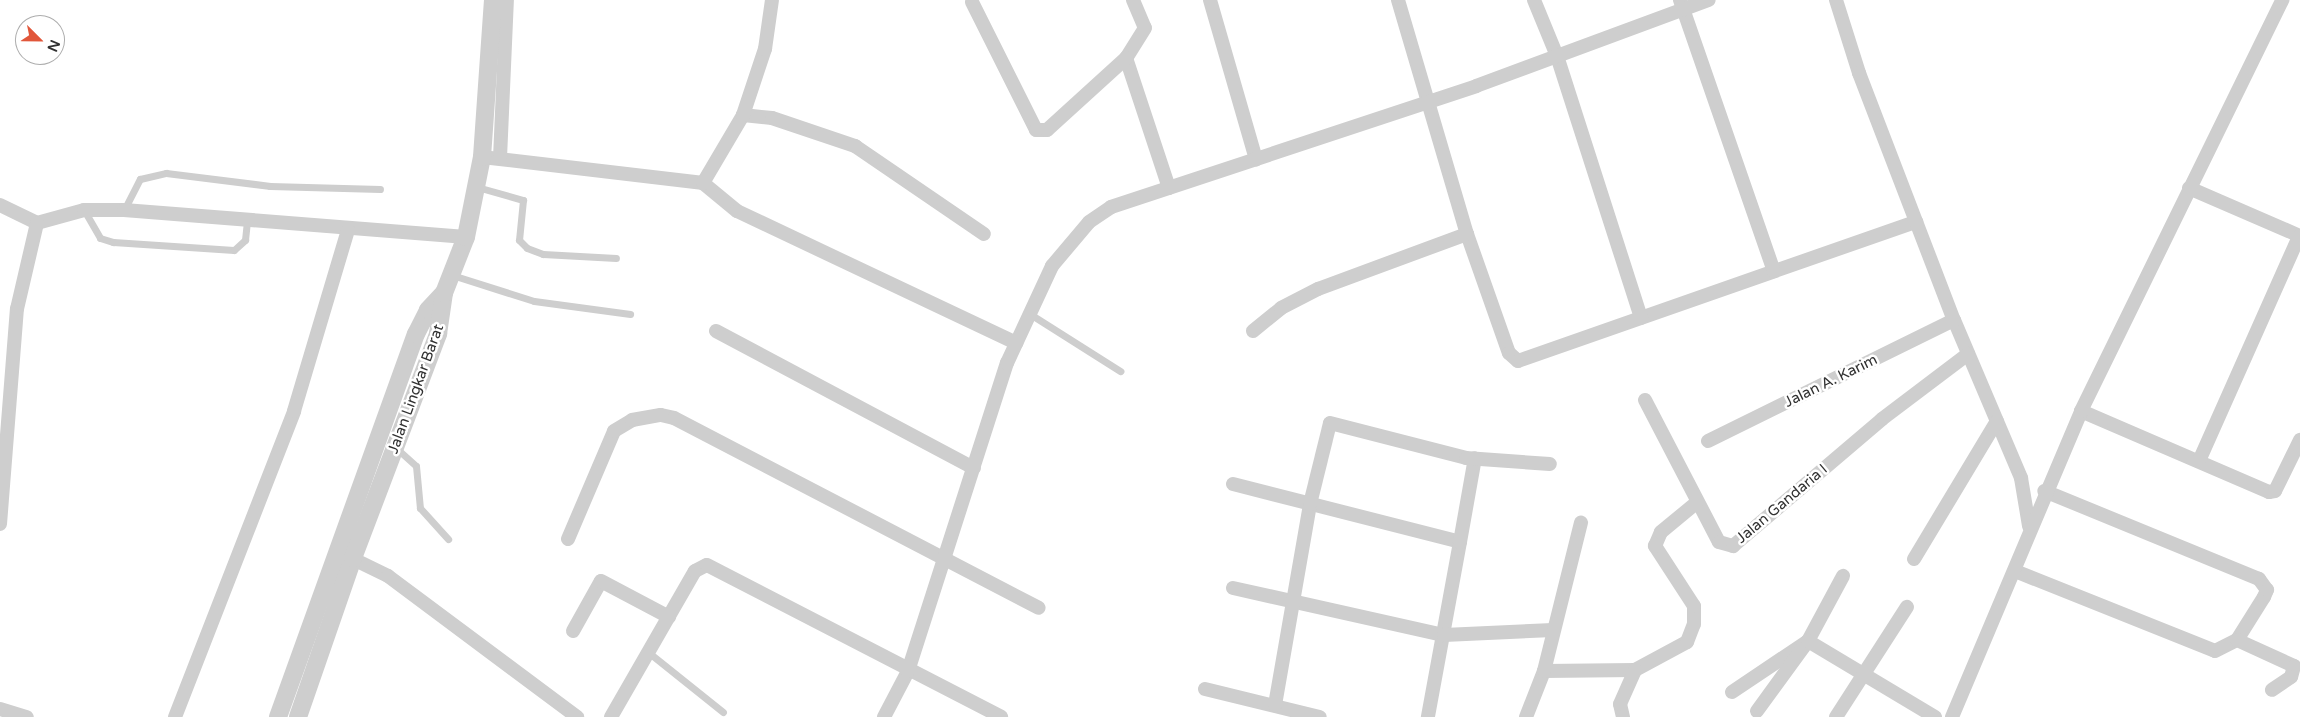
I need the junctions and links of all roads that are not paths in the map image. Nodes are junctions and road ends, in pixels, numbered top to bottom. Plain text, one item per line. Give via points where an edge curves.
1 (493, 0) edge
2 (508, 0) edge
3 (772, 0) edge
4 (1132, 0) edge
5 (1210, 0) edge
6 (1398, 0) edge
7 (1534, 0) edge
8 (1709, 0) edge
9 (1836, 0) edge
10 (2282, 0) edge
11 (974, 1) edge
12 (1682, 5) edge
13 (1557, 56) junction
14 (1126, 58) junction
15 (1430, 101) junction
16 (744, 114) junction
17 (491, 157) junction
18 (1256, 159) junction
19 (703, 183) junction
20 (476, 187) junction
21 (1169, 188) junction
22 (2189, 188) junction
23 (380, 189) dead end
24 (0, 205) edge
25 (84, 210) junction
26 (124, 210) junction
27 (247, 222) junction
28 (1916, 222) junction
29 (37, 223) junction
30 (348, 230) junction
31 (984, 234) dead end
32 (1467, 234) junction
33 (2299, 236) edge
34 (466, 237) junction
35 (616, 258) dead end
36 (1774, 271) junction
37 (452, 274) junction
38 (444, 293) junction
39 (630, 314) dead end
40 (1030, 314) junction
41 (1641, 318) junction
42 (1954, 320) junction
43 (716, 331) dead end
44 (1253, 331) dead end
45 (1016, 343) junction
46 (1968, 354) junction
47 (1120, 371) dead end
48 (1645, 400) dead end
49 (2080, 411) junction
50 (1997, 421) junction
51 (2300, 440) edge
52 (1708, 442) dead end
53 (394, 447) junction
54 (1475, 458) junction
55 (2199, 461) junction
56 (1550, 464) dead end
57 (974, 468) junction
58 (1233, 484) dead end
59 (2044, 491) junction
60 (1696, 503) junction
61 (1310, 504) junction
62 (1581, 523) dead end
63 (0, 524) edge
64 (2030, 529) junction
65 (448, 539) dead end
66 (568, 539) dead end
67 (1460, 542) junction
68 (336, 551) junction
69 (352, 558) junction
70 (1914, 559) dead end
71 (944, 561) junction
72 (2016, 571) junction
73 (1842, 576) dead end
74 (1233, 588) dead end
75 (1294, 604) junction
76 (1907, 607) dead end
77 (1039, 608) dead end
78 (668, 617) junction
79 (1554, 630) junction
80 (572, 631) dead end
81 (1444, 635) junction
82 (2237, 640) junction
83 (1808, 641) junction
84 (648, 652) junction
85 (1635, 670) junction
86 (908, 671) junction
87 (1544, 672) junction
88 (1864, 675) junction
89 (1205, 689) dead end
90 (2272, 690) dead end
91 (1732, 692) dead end
92 (1275, 705) junction
93 (0, 709) edge
94 (1758, 711) dead end
95 (723, 712) dead end
96 (27, 717) edge
97 (175, 717) edge
98 (278, 717) edge
99 (298, 717) edge
100 (577, 717) edge
101 (611, 717) edge
102 (884, 717) edge
103 (1001, 717) edge
104 (1320, 717) edge
105 (1428, 717) edge
106 (1526, 717) edge
107 (1623, 717) edge
108 (1836, 717) edge
109 (1935, 717) edge
110 (1952, 717) edge

1 - 17 street
2 - 17 street
3 - 16 street via 766,49
4 - 14 street via 1145,28
5 - 18 street
6 - 15 street
7 - 13 street
8 - 12 street
9 - 28 street
10 - 22 street
11 - 14 street via 1036,130 1047,130
12 - 13 street
12 - 36 street
13 - 15 street
13 - 41 street
14 - 21 street
15 - 18 street
15 - 32 street
16 - 19 street
16 - 31 street via 782,120 855,146
17 - 19 street
17 - 20 street
18 - 21 street
19 - 45 street via 737,211
20 - 34 street
20 - 35 lane via 523,200 520,240 527,248 544,254
21 - 40 street via 1111,207 1089,222 1052,266
22 - 33 street
22 - 49 street
23 - 26 lane via 270,186 166,173 140,179
24 - 29 street
25 - 26 street
25 - 27 lane via 100,238 113,242 234,250 245,240
25 - 29 street
26 - 27 street
27 - 30 street
28 - 36 street
28 - 42 street
29 - 63 street via 17,310
30 - 34 street
30 - 97 street via 294,411
32 - 41 street via 1509,353 1518,361
32 - 44 street via 1318,289 1282,308
33 - 55 street
34 - 37 street
36 - 41 street
37 - 38 street
37 - 39 lane via 534,301
38 - 53 street, Jalan Lingkar Barat via 438,334
38 - 68 street, Jalan Lingkar Barat via 428,310 416,334
40 - 45 street
40 - 47 lane
42 - 46 street
42 - 52 street, Jalan A. Karim
43 - 57 street
45 - 57 street
46 - 50 street
46 - 60 street, Jalan Gandaria I via 1882,419 1733,546 1719,542
48 - 60 street, Jalan Gandaria I
49 - 55 street
49 - 59 street
50 - 64 street via 2021,478
50 - 70 street
51 - 55 street via 2272,492
53 - 65 lane via 416,466 420,508
53 - 69 street, Jalan Lingkar Barat
54 - 56 street
54 - 61 street via 1330,423
54 - 67 street
57 - 71 street
58 - 61 street
59 - 64 street
59 - 82 street via 2259,579 2267,590
60 - 85 street via 1661,532 1655,546 1694,606 1691,634 1680,649
61 - 67 street
61 - 75 street
62 - 79 street
64 - 72 street
66 - 71 street via 614,431 632,420 661,415 674,418
67 - 81 street
68 - 69 street
68 - 98 street, Jalan Lingkar Barat
69 - 99 street, Jalan Lingkar Barat
69 - 100 street via 388,576
71 - 77 street
71 - 86 street
72 - 82 street via 2208,649 2222,650
72 - 110 street
73 - 83 street
74 - 75 street
75 - 81 street
75 - 92 street
76 - 88 street
78 - 80 street via 601,580
78 - 84 street
78 - 86 street via 695,571 707,565
79 - 81 street
79 - 87 street
81 - 105 street
82 - 90 street via 2294,666 2291,677
83 - 88 street
83 - 91 street
83 - 94 street
84 - 95 lane
84 - 101 street
85 - 87 street
85 - 107 street via 1620,704
86 - 102 street
86 - 103 street
87 - 106 street
88 - 108 street
88 - 109 street
89 - 92 street
92 - 104 street
93 - 96 street

